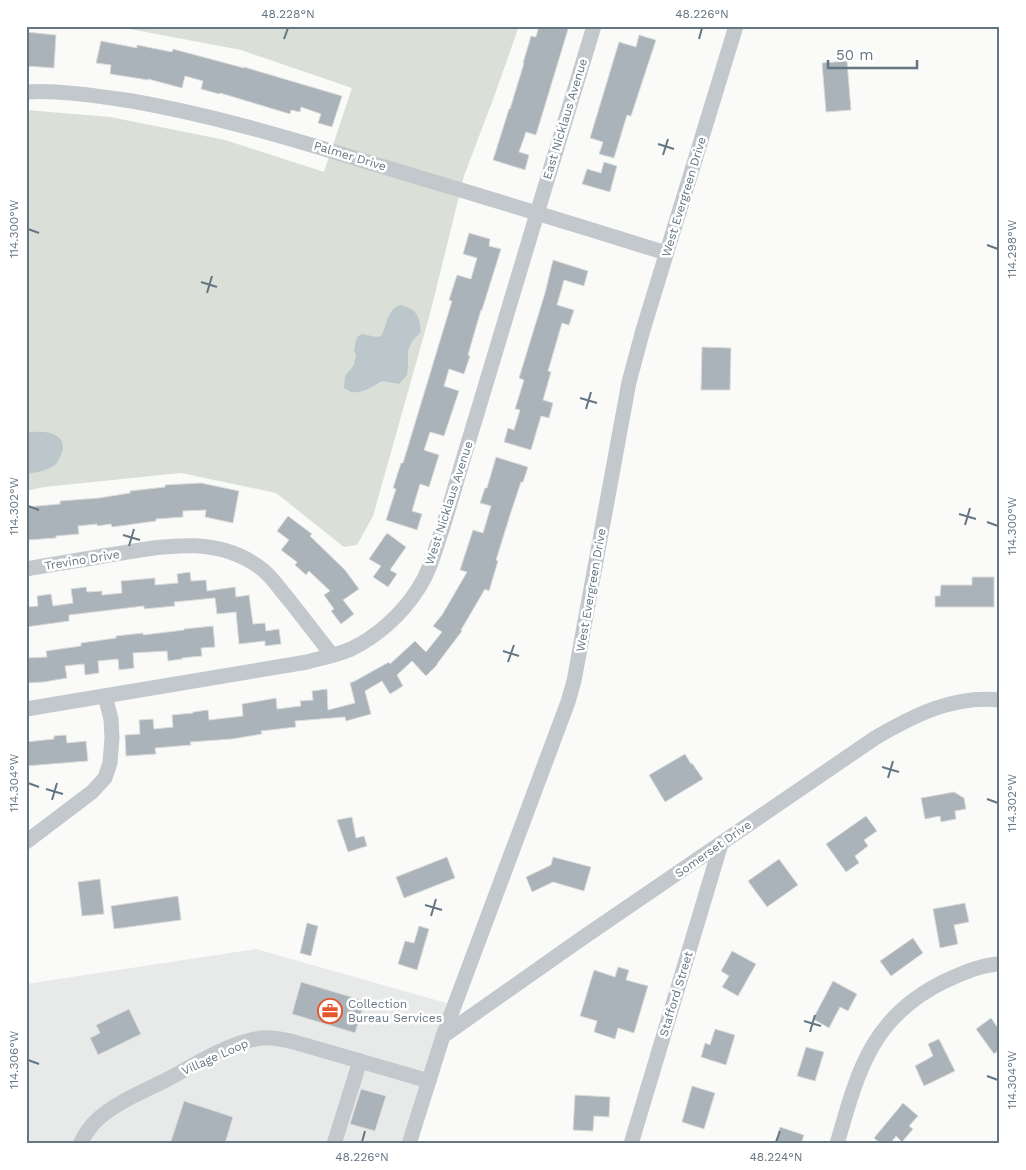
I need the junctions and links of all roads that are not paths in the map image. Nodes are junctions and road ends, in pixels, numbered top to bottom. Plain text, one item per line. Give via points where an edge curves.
1 (594, 26) edge
2 (736, 26) edge
3 (26, 92) edge
4 (537, 213) junction
5 (666, 253) junction
6 (26, 569) edge
7 (332, 656) junction
8 (104, 696) junction
9 (1000, 700) edge
10 (26, 709) edge
11 (26, 842) edge
12 (720, 844) junction
13 (1000, 964) edge
14 (443, 1036) junction
15 (360, 1061) junction
16 (429, 1081) junction
17 (80, 1144) edge
18 (334, 1144) edge
19 (410, 1144) edge
20 (631, 1144) edge
21 (837, 1144) edge

1 - 4 street, East Nicklaus Avenue
2 - 5 street, West Evergreen Drive
3 - 4 street, Palmer Drive via 62,92 110,98 207,116
4 - 5 street, Palmer Drive
4 - 7 street, West Nicklaus Avenue via 430,567 405,607 389,623 351,649
5 - 14 street, West Evergreen Drive via 629,382 574,681
6 - 7 street, Trevino Drive via 160,547 191,545 221,549 253,563 271,577
7 - 8 street, West Nicklaus Avenue
8 - 10 street, West Nicklaus Avenue
8 - 11 street via 111,719 112,738 105,778 92,792
9 - 12 street, Somerset Drive via 957,702 914,716 875,738
12 - 14 street, Somerset Drive
12 - 20 street, Stafford Street
13 - 21 street via 974,969 940,984 897,1013 866,1057
14 - 16 street, West Evergreen Drive
15 - 16 street, Village Loop
15 - 17 street, Village Loop via 274,1038 248,1041 204,1060 107,1112 89,1129
15 - 18 street
16 - 19 street, West Evergreen Drive

